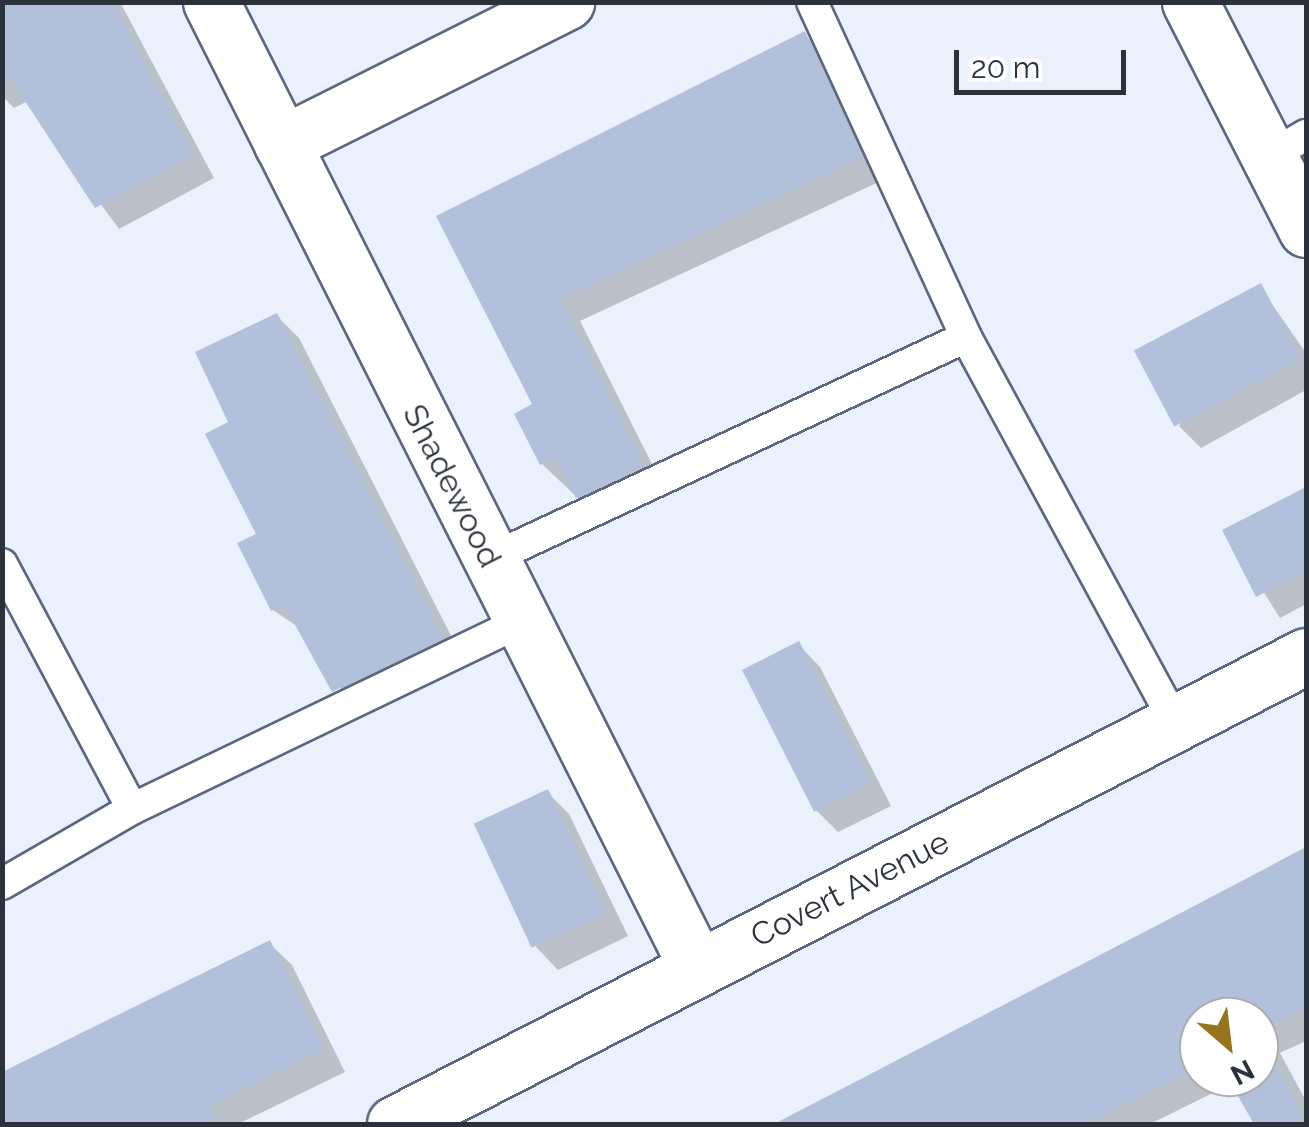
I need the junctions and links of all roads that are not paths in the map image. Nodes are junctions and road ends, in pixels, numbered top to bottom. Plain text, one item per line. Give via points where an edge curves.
1 (211, 2) edge
2 (566, 2) edge
3 (812, 2) edge
4 (1190, 2) edge
5 (282, 144) junction
6 (1288, 145) edge
7 (1306, 229) edge
8 (966, 336) junction
9 (490, 559) junction
10 (2, 564) edge
11 (522, 621) junction
12 (1306, 656) edge
13 (1176, 723) junction
14 (132, 808) junction
15 (2, 884) edge
16 (697, 967) junction
17 (395, 1124) edge

1 - 5 street, Shadewood
2 - 5 street
3 - 8 lane
4 - 6 street
5 - 9 street, Shadewood
6 - 7 street
8 - 9 lane
8 - 13 lane
9 - 11 street, Shadewood
10 - 14 lane
11 - 14 lane
11 - 16 street, Shadewood
12 - 13 street, Covert Avenue
13 - 16 street, Covert Avenue
14 - 15 lane
16 - 17 street, Covert Avenue

